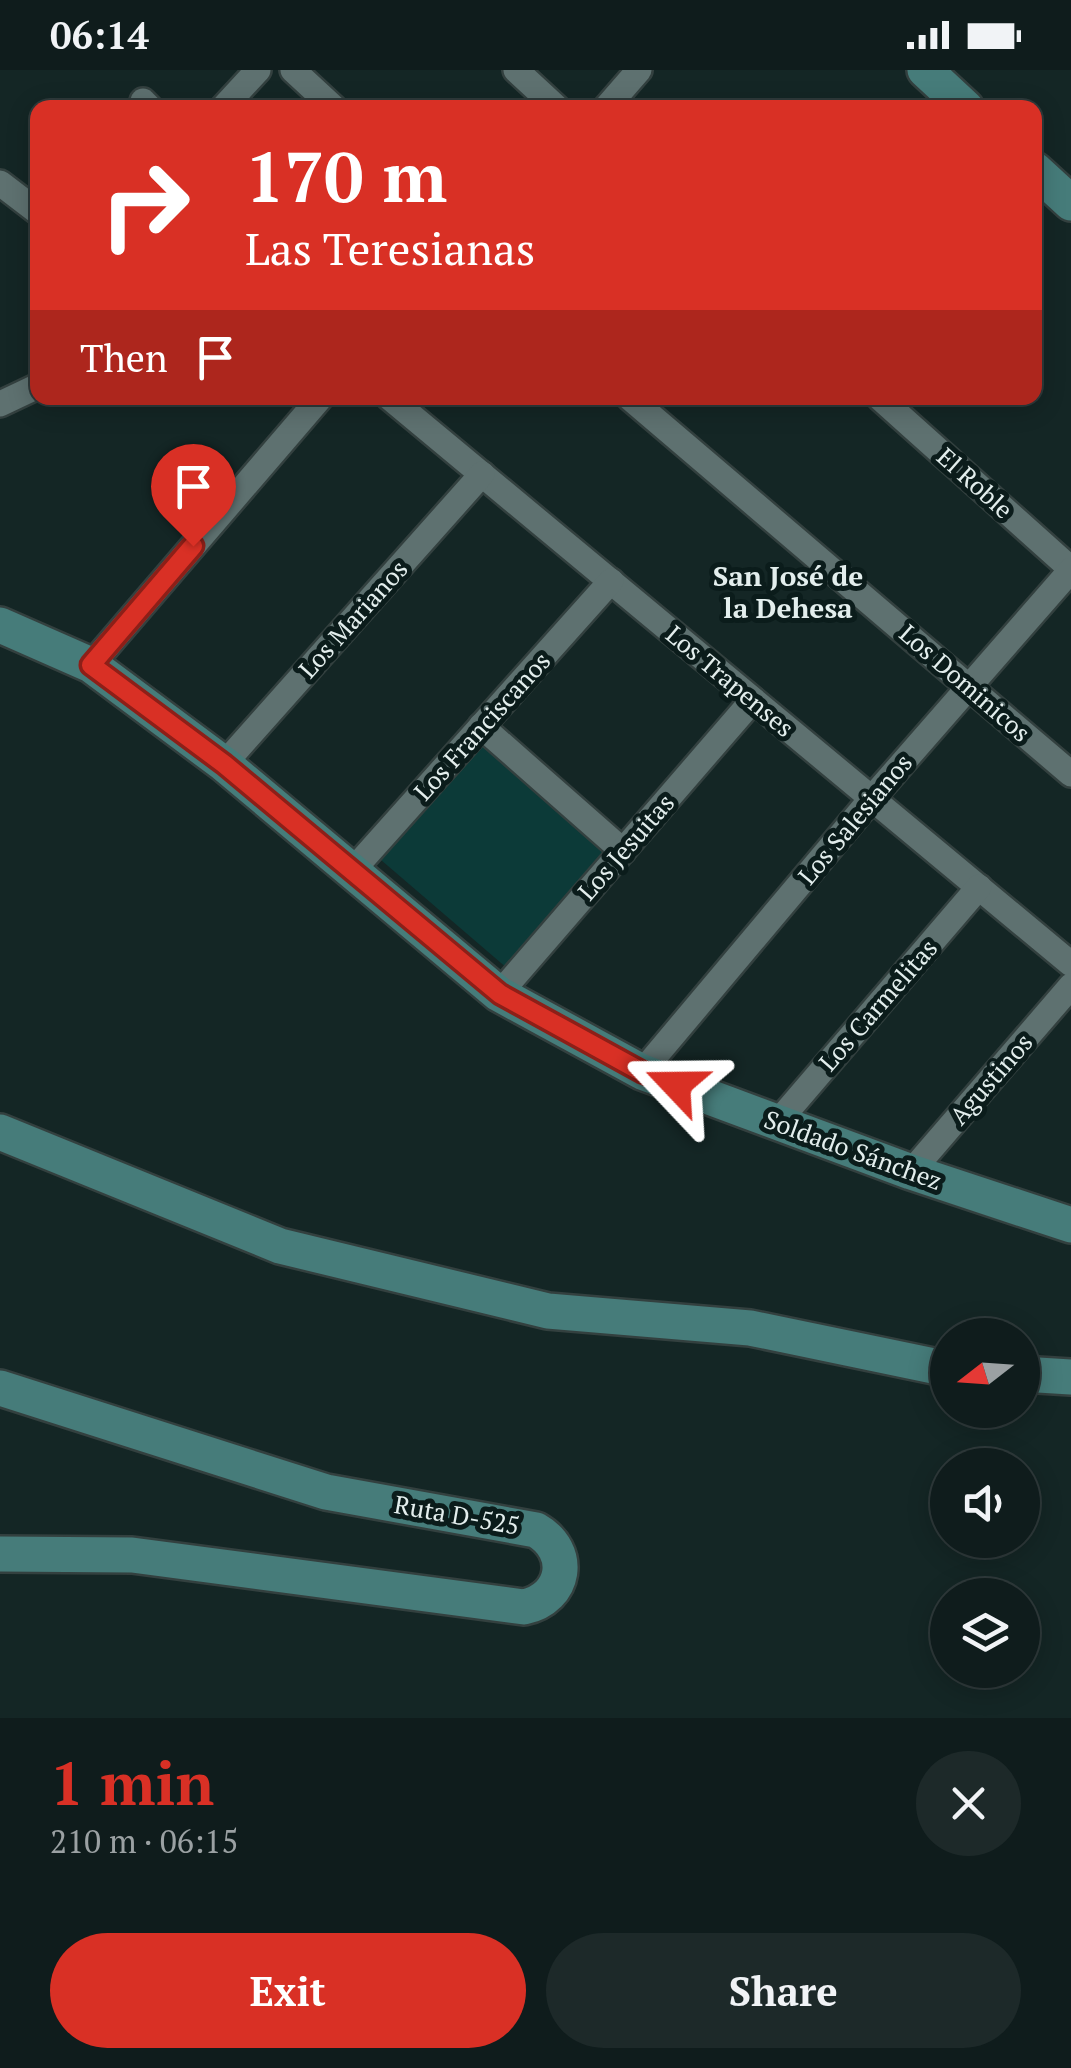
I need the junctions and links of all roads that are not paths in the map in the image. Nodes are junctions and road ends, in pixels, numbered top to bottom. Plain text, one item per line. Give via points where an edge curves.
1 (258, 70) edge
2 (292, 70) edge
3 (516, 70) edge
4 (639, 70) edge
5 (938, 74) edge
6 (230, 100) edge
7 (325, 100) edge
8 (548, 100) edge
9 (613, 100) edge
10 (959, 100) edge
11 (1042, 176) edge
12 (2, 190) edge
13 (1070, 199) edge
14 (30, 207) edge
15 (30, 390) edge
16 (0, 404) edge
17 (314, 405) edge
18 (398, 405) edge
19 (638, 405) edge
20 (888, 405) edge
21 (482, 474) junction
22 (1071, 569) edge
23 (611, 581) junction
24 (0, 625) edge
25 (91, 665) junction
26 (970, 687) junction
27 (754, 700) junction
28 (481, 726) junction
29 (224, 764) junction
30 (1071, 774) edge
31 (872, 798) junction
32 (623, 851) junction
33 (353, 870) junction
34 (979, 887) junction
35 (1071, 964) edge
36 (1071, 986) edge
37 (500, 994) junction
38 (642, 1072) junction
39 (777, 1123) junction
40 (0, 1132) edge
41 (911, 1172) junction
42 (1071, 1225) edge
43 (930, 1364) edge
44 (1040, 1375) edge
45 (1071, 1378) edge
46 (0, 1388) edge
47 (0, 1554) edge

1 - 6 street
2 - 7 street
3 - 8 street
4 - 9 street
5 - 10 street
11 - 13 street
12 - 14 street
15 - 16 street
17 - 25 street
18 - 21 street, Los Trapenses
19 - 26 street, Los Dominicos
20 - 22 street, El Roble
21 - 23 street, Los Trapenses
21 - 29 street, Los Marianos
22 - 26 street, Los Salesianos
23 - 27 street, Los Trapenses
23 - 28 street, Los Franciscanos
24 - 25 street, Soldado Sánchez
25 - 29 street, Soldado Sánchez
26 - 30 street, Los Dominicos
26 - 31 street, Los Salesianos
27 - 31 street, Los Trapenses
27 - 32 street, Los Jesuitas
28 - 32 street
28 - 33 street, Los Franciscanos
29 - 33 street, Soldado Sánchez
31 - 34 street, Los Trapenses
31 - 38 street, Los Salesianos
32 - 37 street, Los Jesuitas
33 - 37 street, Soldado Sánchez
34 - 35 street, Los Trapenses
34 - 39 street, Los Carmelitas
36 - 41 street, Agustinos
37 - 38 street, Soldado Sánchez
38 - 39 street, Soldado Sánchez
39 - 41 street, Soldado Sánchez
40 - 43 street via 280,1246 548,1311 750,1328
41 - 42 street, Soldado Sánchez
44 - 45 street
46 - 47 street, Ruta D-525 via 326,1492 536,1530 558,1551 561,1572 553,1592 524,1606 132,1555

